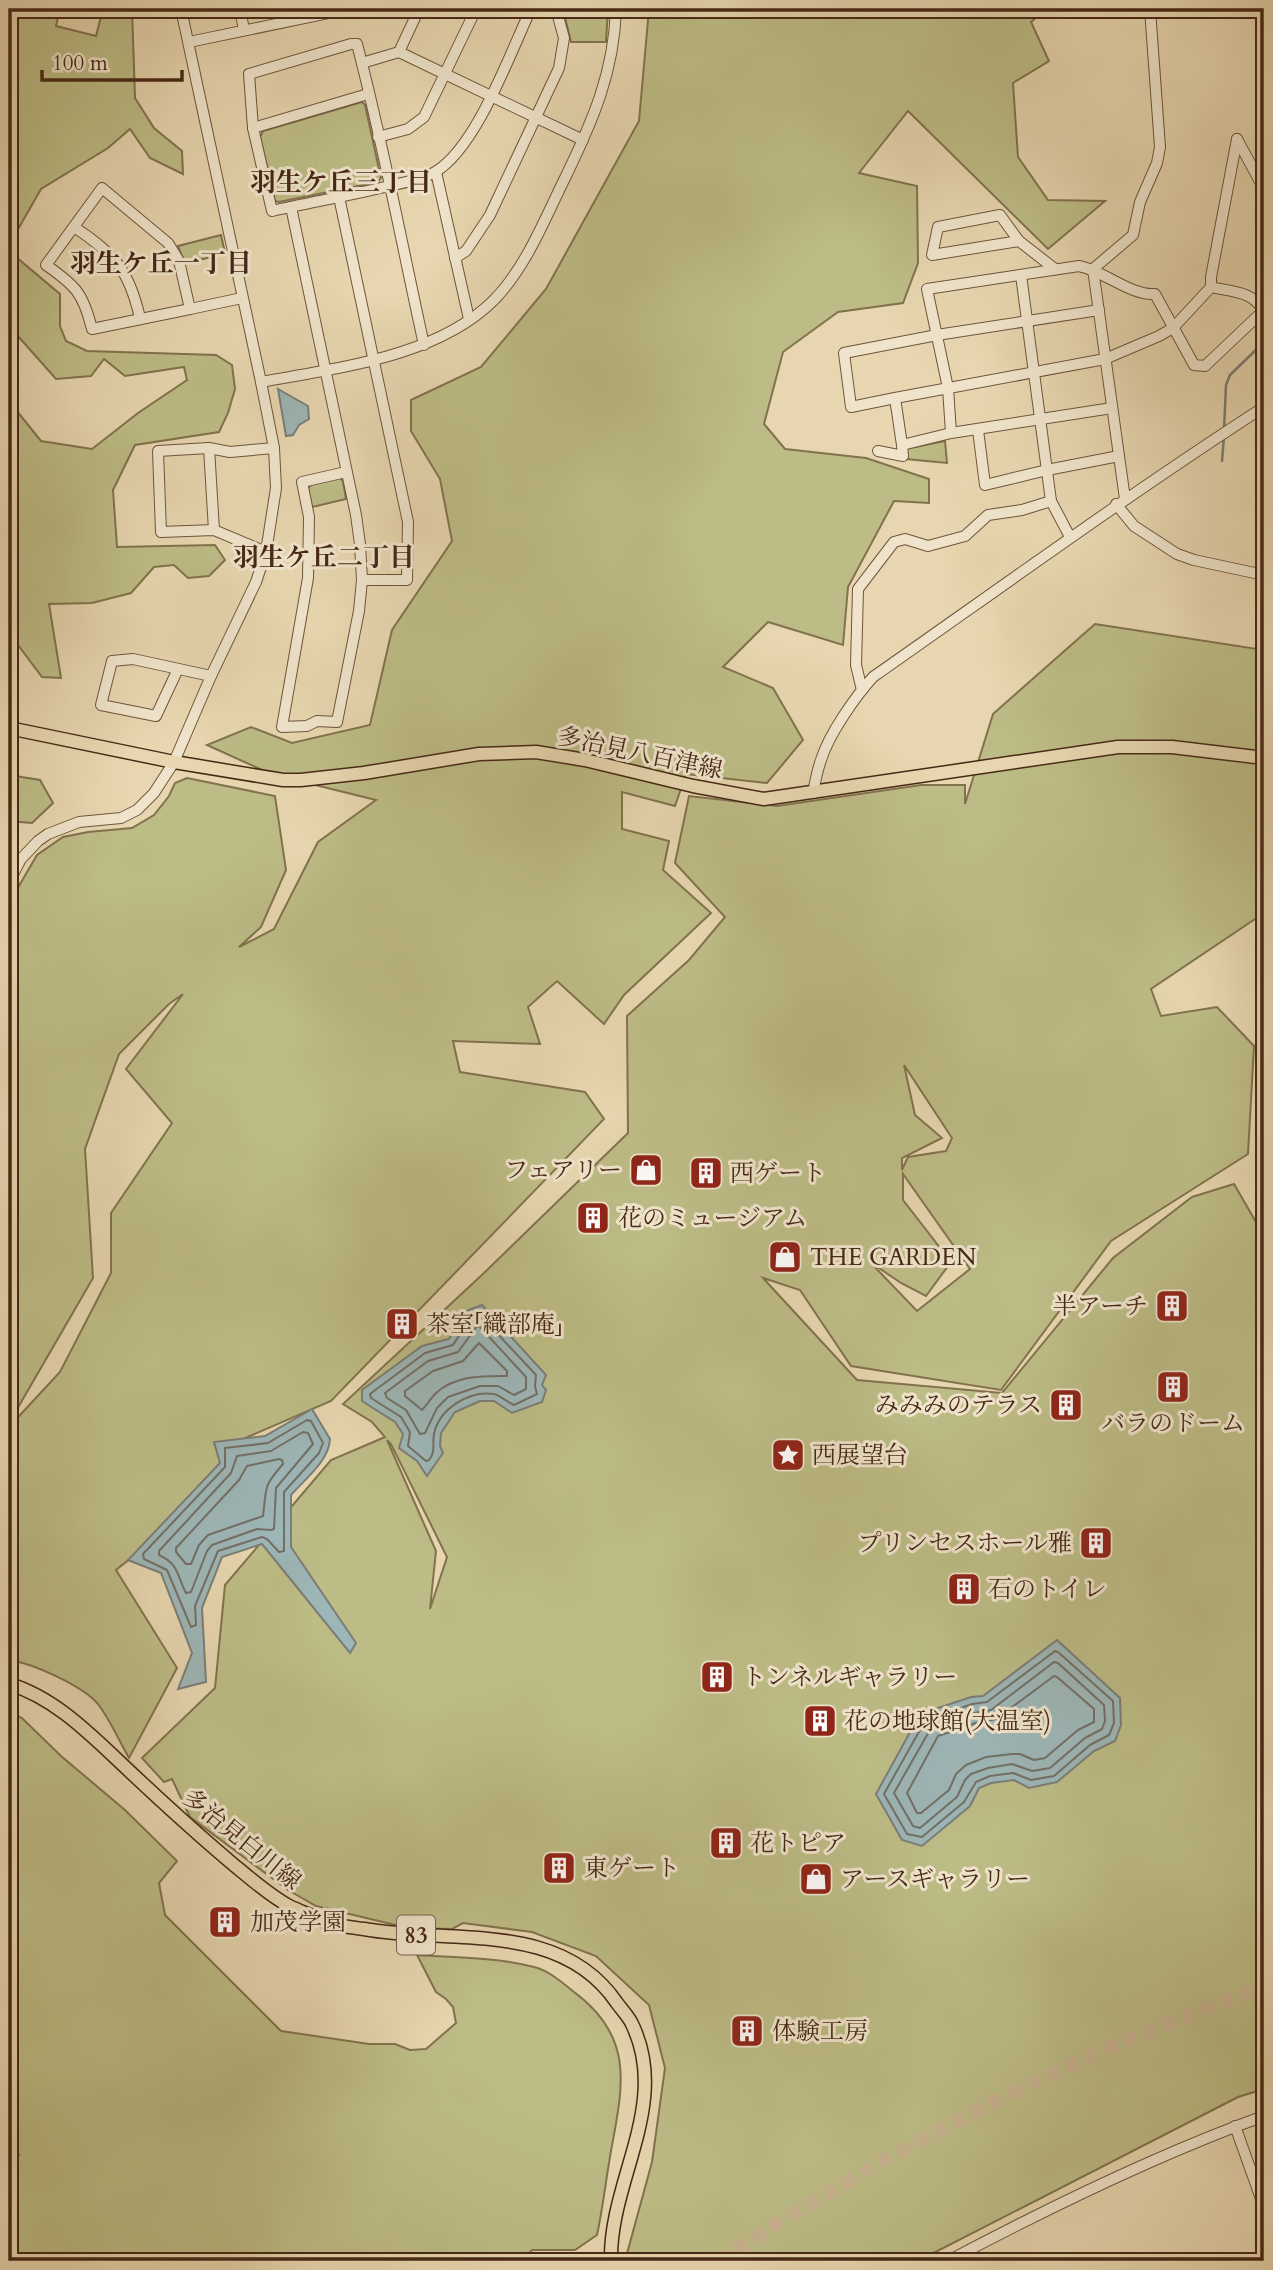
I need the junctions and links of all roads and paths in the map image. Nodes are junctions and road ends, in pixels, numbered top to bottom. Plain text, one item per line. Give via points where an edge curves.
1 (181, 9) edge
2 (240, 9) edge
3 (348, 9) edge
4 (419, 9) edge
5 (476, 9) edge
6 (537, 9) edge
7 (556, 9) edge
8 (615, 9) edge
9 (1150, 9) edge
10 (320, 12) edge
11 (244, 30) junction
12 (189, 42) junction
13 (400, 52) junction
14 (362, 62) junction
15 (445, 74) junction
16 (368, 94) junction
17 (491, 96) junction
18 (535, 118) junction
19 (253, 128) junction
20 (379, 137) junction
21 (583, 140) junction
22 (436, 172) junction
23 (388, 186) junction
24 (1264, 189) edge
25 (339, 197) junction
26 (291, 207) junction
27 (74, 227) junction
28 (1019, 241) junction
29 (455, 258) junction
30 (1055, 269) junction
31 (1093, 269) junction
32 (1020, 275) junction
33 (1212, 287) junction
34 (242, 298) junction
35 (190, 309) junction
36 (1099, 310) junction
37 (140, 318) junction
38 (469, 319) junction
39 (1027, 321) junction
40 (1173, 328) junction
41 (937, 335) junction
42 (424, 345) junction
43 (374, 359) junction
44 (1105, 359) junction
45 (325, 370) junction
46 (1034, 372) junction
47 (261, 382) junction
48 (948, 388) junction
49 (894, 398) junction
50 (1264, 407) edge
51 (1112, 408) junction
52 (1040, 420) junction
53 (978, 430) junction
54 (951, 433) junction
55 (902, 445) junction
56 (209, 448) junction
57 (274, 448) junction
58 (878, 451) dead end
59 (1119, 456) junction
60 (1047, 470) junction
61 (346, 472) junction
62 (1051, 501) junction
63 (1120, 502) junction
64 (214, 530) junction
65 (1070, 537) junction
66 (266, 552) junction
67 (1264, 575) edge
68 (362, 580) junction
69 (178, 669) junction
70 (211, 676) junction
71 (862, 690) junction
72 (9, 728) edge
73 (1264, 758) edge
74 (174, 762) junction
75 (813, 793) junction
76 (9, 882) edge
77 (9, 1684) edge
78 (1264, 2116) edge
79 (1236, 2126) junction
80 (1264, 2207) edge
81 (611, 2261) edge
82 (948, 2261) edge

1 - 12 street
2 - 11 street
3 - 10 street
4 - 13 street
5 - 15 street
6 - 17 street via 530,11
7 - 18 street via 564,46 559,68
8 - 21 street via 607,78
9 - 31 street via 1160,147 1157,163 1140,202 1133,234
10 - 11 street
11 - 12 street
12 - 34 street
13 - 14 street
13 - 15 street
14 - 16 street
14 - 19 street via 357,44 351,44 249,74
15 - 17 street
15 - 20 street via 424,117 408,129
16 - 19 street
16 - 20 street
17 - 18 street
17 - 22 street via 461,149
18 - 21 street
18 - 29 street via 490,215 466,251
19 - 26 street via 272,211
20 - 23 street
21 - 38 street via 522,263 496,298
22 - 23 street
22 - 29 street
23 - 25 street
23 - 42 street
24 - 33 street via 1237,139
25 - 26 street
25 - 43 street
26 - 45 street
27 - 35 street via 102,188 168,243 179,261
27 - 37 street via 100,244 121,267 135,294
27 - 37 street via 46,265 78,291 92,329
28 - 28 street via 1000,215 938,227 932,255
28 - 30 street
29 - 38 street
30 - 31 street
30 - 32 street
31 - 36 street
31 - 40 street via 1144,295 1155,294
32 - 39 street
32 - 41 street via 927,289
33 - 40 street
33 - 40 street via 1252,297 1263,311 1205,366 1194,365
34 - 35 street
34 - 47 street
35 - 37 street
36 - 39 street
36 - 44 street
38 - 42 street
39 - 41 street
39 - 46 street
40 - 44 street
41 - 48 street
41 - 49 street via 844,353 851,407
42 - 43 street
43 - 45 street
43 - 68 street via 408,522 409,555 407,580
44 - 46 street
44 - 51 street
45 - 47 street
45 - 61 street
46 - 48 street
46 - 52 street
47 - 57 street
48 - 49 street
48 - 54 street
49 - 55 street
50 - 63 street
51 - 52 street
51 - 59 street
52 - 53 street
52 - 60 street
53 - 54 street
53 - 60 street via 985,485
54 - 55 street
55 - 58 street via 902,456
56 - 57 street via 230,452
56 - 64 street
56 - 64 street via 158,451 161,532
57 - 66 street via 275,488
59 - 60 street
59 - 63 street
60 - 62 street
61 - 68 street via 356,515
61 - 68 street via 302,482 309,517 308,578 282,727 337,722
62 - 65 street
62 - 71 street via 988,515 965,536 928,547 905,539 894,542 858,589 856,665
63 - 65 street
63 - 67 street via 1134,526 1177,554
64 - 66 street
65 - 71 street via 873,677
66 - 70 street
69 - 69 street via 132,659 112,662 101,705 156,716
69 - 70 street
70 - 74 street
71 - 75 street via 821,758
72 - 74 main road, 多治見八百津線
73 - 75 main road, 多治見八百津線 via 1172,747 1118,747
74 - 75 main road, 多治見八百津線 via 301,780 479,754 536,752 764,799
74 - 76 street via 137,810 121,818 79,822 48,834 21,859
77 - 81 main road, 多治見白川線 / 83 via 54,1706 202,1839 289,1906 329,1923 382,1933 502,1939 565,1956 593,1974 632,2024 644,2073 638,2135 611,2239
78 - 79 street
79 - 80 street
79 - 82 street

